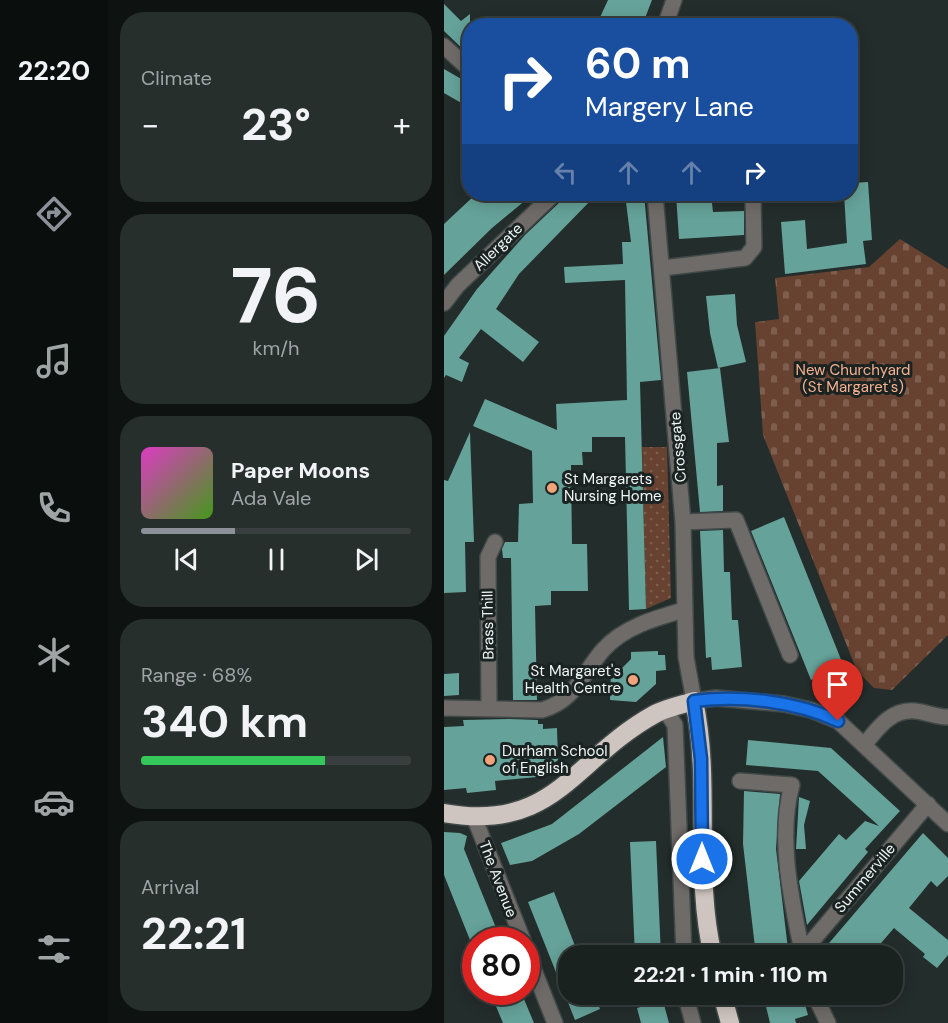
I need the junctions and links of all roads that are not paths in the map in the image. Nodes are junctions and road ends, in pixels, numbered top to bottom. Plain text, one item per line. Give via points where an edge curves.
1 (674, 0) edge
2 (668, 18) edge
3 (444, 46) edge
4 (462, 63) edge
5 (547, 201) edge
6 (656, 201) edge
7 (753, 201) edge
8 (663, 268) junction
9 (444, 303) edge
10 (684, 522) junction
11 (495, 542) dead end
12 (684, 610) junction
13 (790, 655) dead end
14 (694, 701) junction
15 (444, 708) edge
16 (489, 709) junction
17 (661, 711) junction
18 (948, 717) edge
19 (865, 744) junction
20 (740, 781) dead end
21 (928, 804) junction
22 (444, 813) edge
23 (474, 817) junction
24 (948, 824) edge
25 (517, 927) edge
26 (684, 945) edge
27 (711, 945) edge
28 (801, 945) edge
29 (810, 945) edge
30 (540, 985) edge
31 (688, 1005) edge
32 (725, 1005) edge
33 (819, 1005) edge
34 (555, 1023) edge
35 (693, 1023) edge
36 (730, 1023) edge
37 (828, 1023) edge

1 - 2 street
3 - 4 street
5 - 9 street, Allergate
6 - 8 street, Crossgate
7 - 8 street via 754,247 746,258
8 - 10 street, Crossgate
10 - 12 street, Crossgate
10 - 13 street via 736,520
11 - 16 street, Brass Thill via 488,557
12 - 14 street, Crossgate via 686,657
12 - 16 street via 650,619 619,636 603,649 572,693 557,706 542,710
14 - 17 highway
14 - 19 street via 737,699 811,710 838,721
14 - 27 highway via 701,759 702,881
15 - 16 street
17 - 23 highway via 532,807 503,816
17 - 26 street via 675,725
18 - 19 street via 902,711 883,723
19 - 21 street
20 - 28 street via 792,785 787,813 788,847
21 - 24 street
21 - 29 street, Summerville
22 - 23 highway
23 - 25 street, The Avenue
30 - 34 street
31 - 35 street
32 - 36 highway
33 - 37 street

